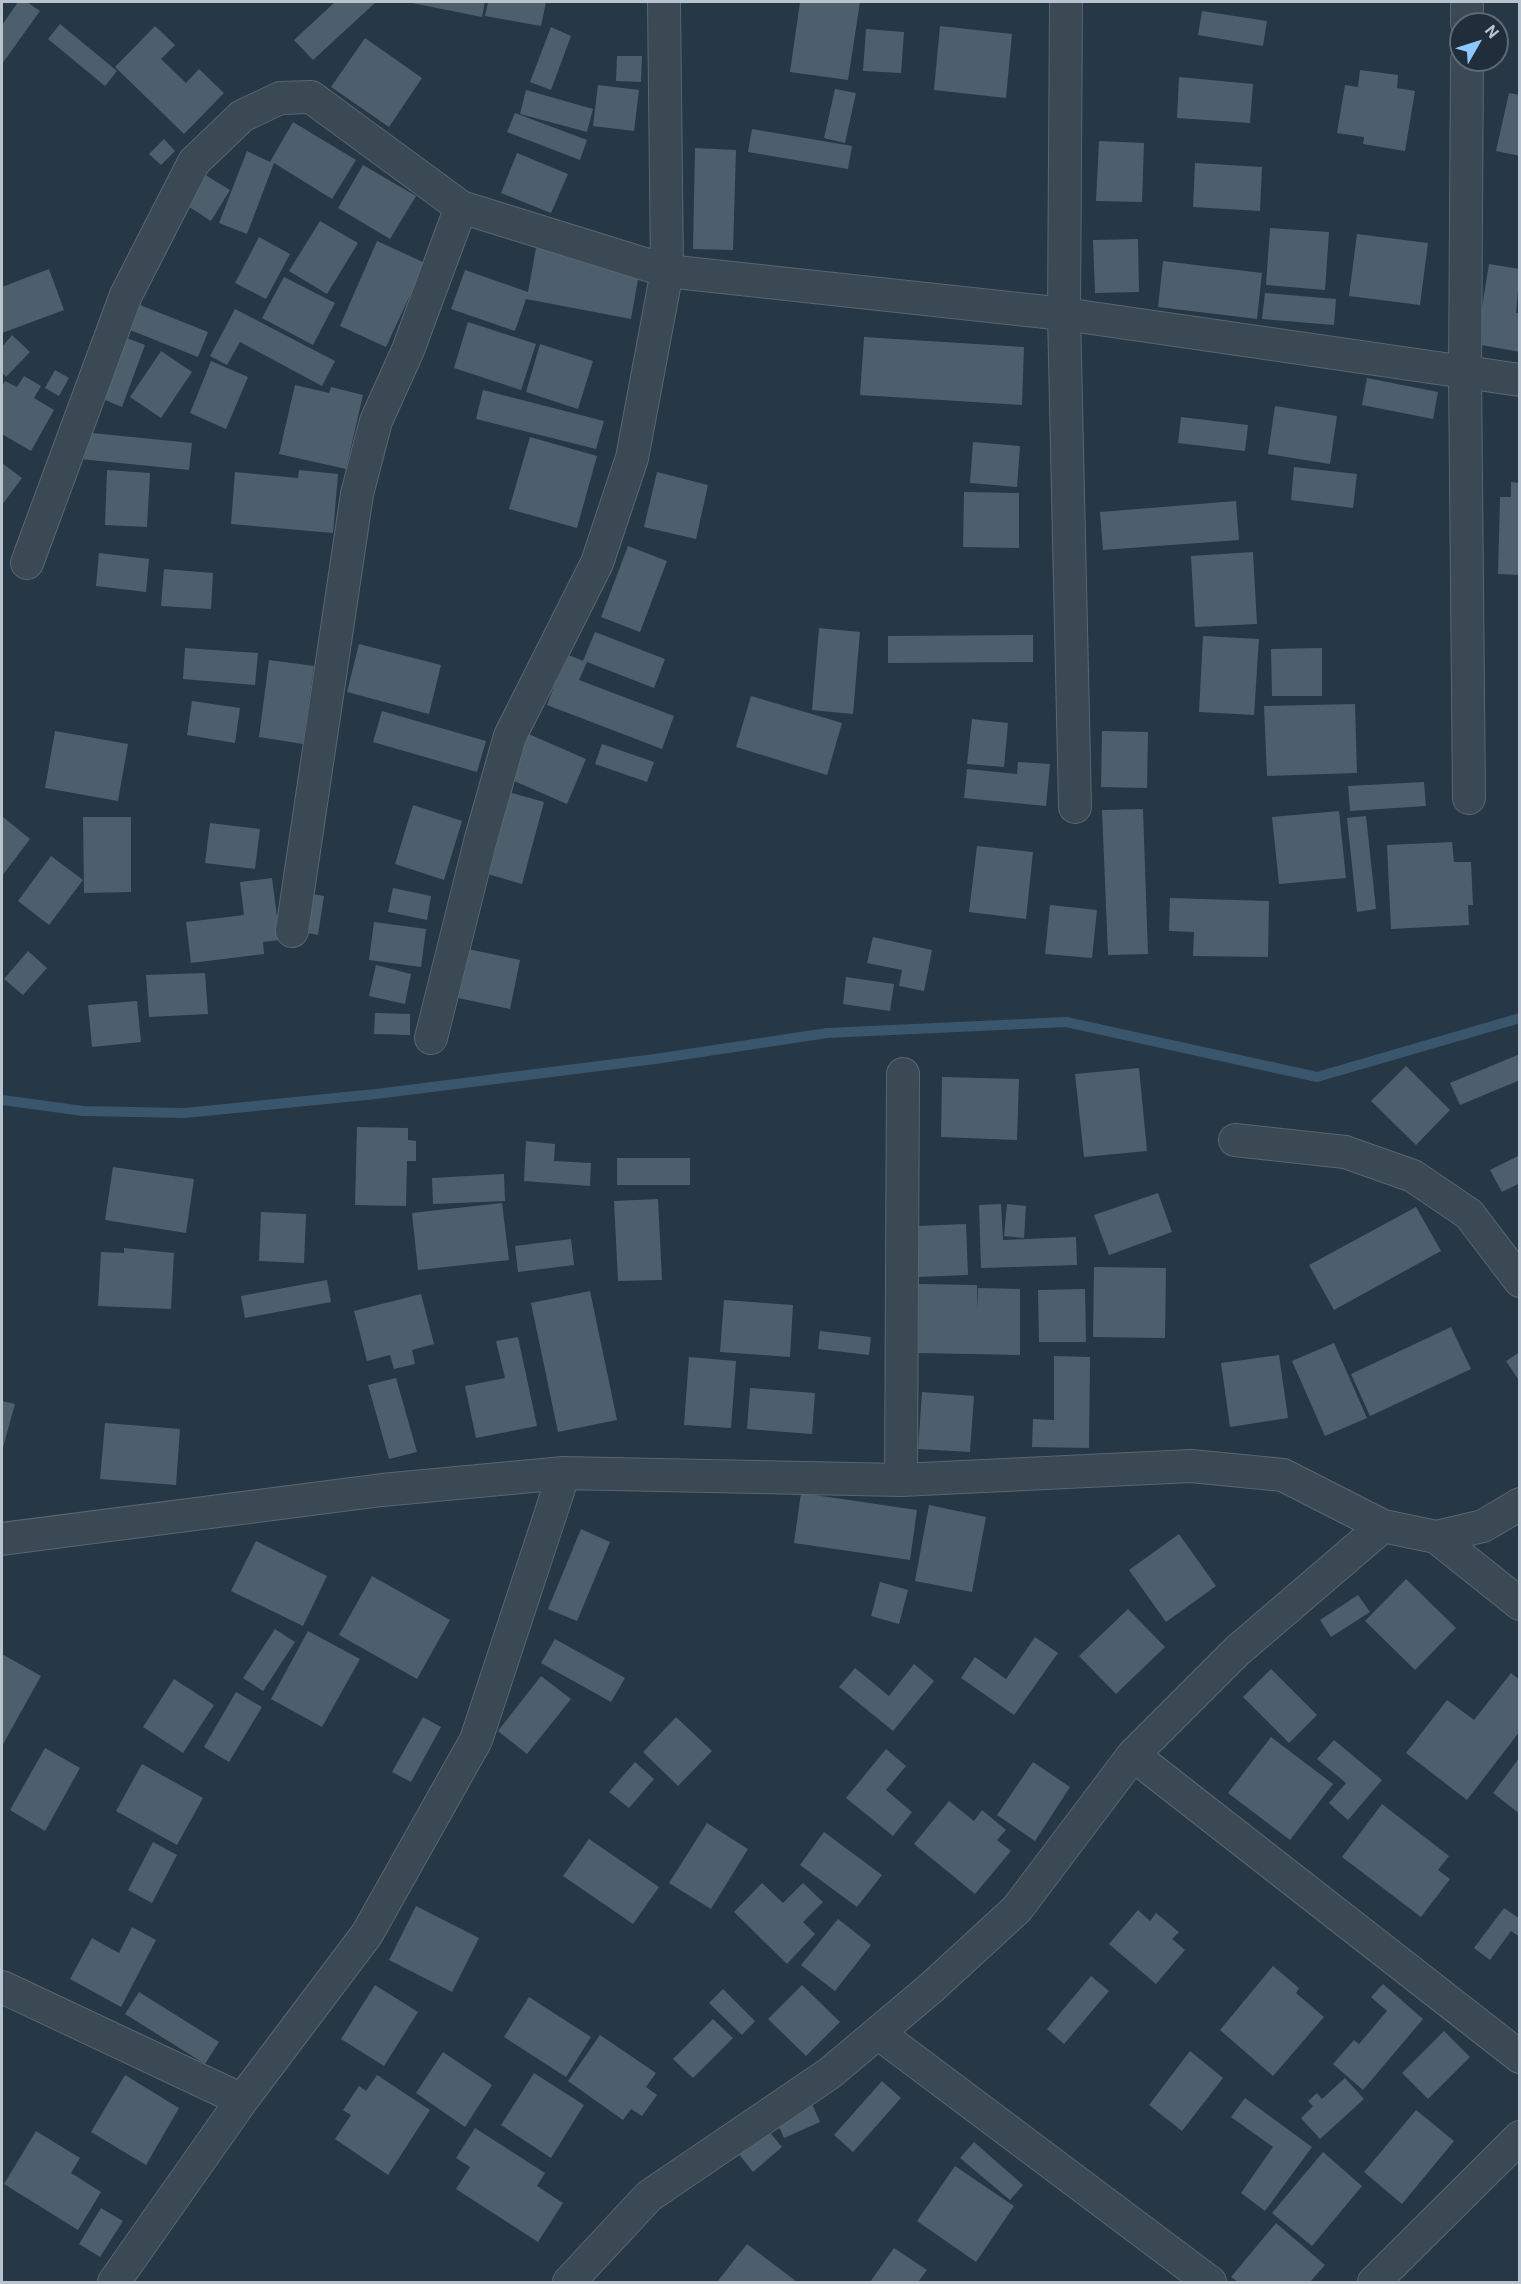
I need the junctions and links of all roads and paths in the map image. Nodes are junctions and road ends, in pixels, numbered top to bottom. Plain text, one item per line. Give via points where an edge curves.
1 (664, 2) edge
2 (1066, 2) edge
3 (1467, 72) edge
4 (461, 207) junction
5 (667, 271) junction
6 (1064, 314) junction
7 (1465, 373) junction
8 (1520, 380) edge
9 (27, 563) dead end
10 (1469, 798) dead end
11 (1075, 807) dead end
12 (292, 931) dead end
13 (431, 1038) dead end
14 (903, 1074) dead end
15 (1235, 1140) dead end
16 (1520, 1281) edge
17 (564, 1473) junction
18 (901, 1480) junction
19 (1520, 1504) edge
20 (1383, 1526) junction
21 (1436, 1537) junction
22 (2, 1539) edge
23 (1520, 1604) edge
24 (1133, 1755) junction
25 (2, 1987) edge
26 (878, 2033) junction
27 (1520, 2057) edge
28 (242, 2100) junction
29 (1520, 2137) edge
30 (114, 2283) edge
31 (569, 2283) edge
32 (1210, 2283) edge
33 (1374, 2283) edge

1 - 5 street
2 - 6 street
3 - 7 street
4 - 5 street
4 - 9 street via 311,97 280,98 242,116 194,162 126,295
4 - 12 street via 408,350 376,421 357,494
5 - 6 street
5 - 13 street via 632,458 597,563 510,736
6 - 7 street
6 - 11 street
7 - 8 street
7 - 10 street
14 - 18 street
15 - 16 street via 1345,1152 1413,1176 1469,1214
17 - 18 street
17 - 22 street via 382,1490
17 - 28 street via 476,1740 366,1934
18 - 20 street via 1191,1466 1283,1475
19 - 21 street via 1483,1526
20 - 21 street
20 - 24 street via 1237,1651
21 - 23 street
24 - 26 street via 1017,1909
24 - 27 street
25 - 28 street
26 - 31 street via 830,2073 649,2196
26 - 32 street
28 - 30 street
29 - 33 street

